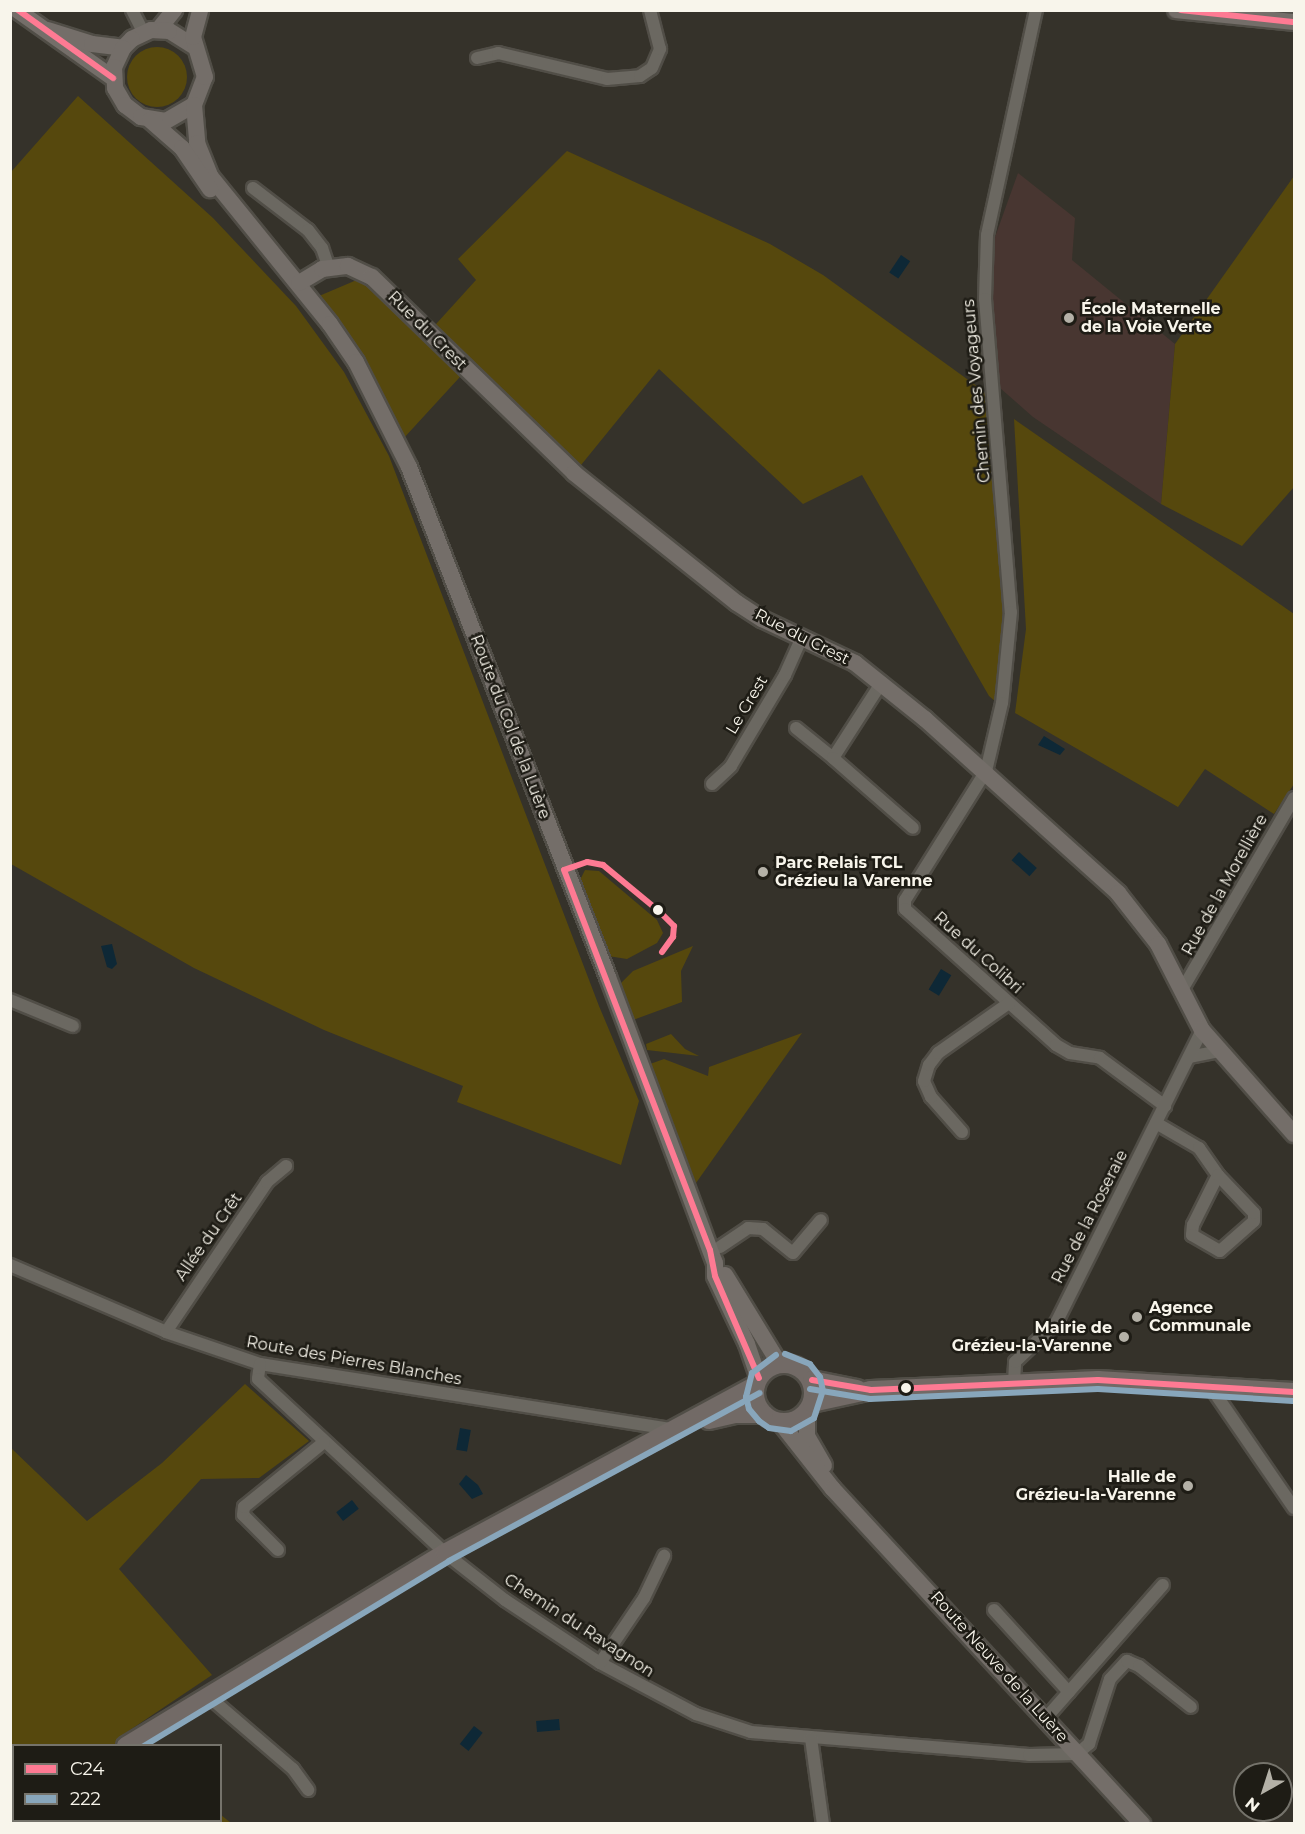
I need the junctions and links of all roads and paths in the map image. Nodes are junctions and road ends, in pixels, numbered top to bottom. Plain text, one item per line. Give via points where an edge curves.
1 (17, 10) edge
2 (132, 10) edge
3 (174, 10) edge
4 (200, 10) edge
5 (650, 10) edge
6 (1036, 10) edge
7 (1176, 10) edge
8 (1294, 22) edge
9 (37, 27) junction
10 (151, 31) junction
11 (195, 47) junction
12 (123, 48) junction
13 (477, 58) dead end
14 (114, 78) junction
15 (194, 105) junction
16 (150, 120) junction
17 (253, 188) dead end
18 (245, 223) junction
19 (329, 268) junction
20 (299, 283) junction
21 (802, 637) junction
22 (882, 682) junction
23 (796, 728) dead end
24 (833, 758) junction
25 (986, 771) junction
26 (712, 784) dead end
27 (1294, 798) edge
28 (913, 828) dead end
29 (1183, 988) junction
30 (10, 1000) edge
31 (1009, 1003) junction
32 (73, 1026) dead end
33 (1202, 1030) junction
34 (1221, 1051) junction
35 (1189, 1057) junction
36 (1164, 1106) junction
37 (1156, 1123) junction
38 (962, 1132) dead end
39 (1294, 1134) edge
40 (286, 1166) dead end
41 (1218, 1175) junction
42 (821, 1220) dead end
43 (717, 1255) junction
44 (10, 1265) edge
45 (166, 1332) junction
46 (779, 1363) junction
47 (260, 1364) junction
48 (812, 1380) junction
49 (757, 1381) junction
50 (1014, 1383) junction
51 (1210, 1386) junction
52 (871, 1390) junction
53 (1294, 1392) edge
54 (810, 1408) junction
55 (772, 1418) junction
56 (672, 1429) junction
57 (324, 1442) junction
58 (1294, 1508) edge
59 (856, 1511) junction
60 (278, 1550) dead end
61 (445, 1553) junction
62 (664, 1556) dead end
63 (1163, 1585) dead end
64 (994, 1610) dead end
65 (600, 1664) junction
66 (1069, 1692) junction
67 (208, 1696) junction
68 (1191, 1707) dead end
69 (1046, 1718) junction
70 (811, 1738) junction
71 (129, 1744) edge
72 (1077, 1754) junction
73 (308, 1790) dead end
74 (823, 1820) edge
75 (810, 1824) edge
76 (1142, 1824) edge

1 - 9 street
2 - 10 street
3 - 10 street
4 - 11 street via 194,28
5 - 13 street via 660,49 652,68 640,76 606,79 498,53
6 - 25 street, Chemin des Voyageurs via 987,235 985,299 1011,612 1002,703
7 - 8 street
9 - 12 street via 92,44
9 - 14 street
10 - 11 street via 179,34
10 - 12 street
11 - 15 street via 205,77
12 - 14 street
14 - 16 street via 125,105
15 - 16 street via 174,118
15 - 18 street, Route du Col de la Luère via 197,143 205,164
16 - 18 street, Route du Col de la Luère via 170,135 215,195
17 - 19 street via 308,230 322,248
18 - 20 street, Route du Col de la Luère
19 - 20 street
19 - 21 street, Rue du Crest via 348,266 372,277 574,473 737,603
20 - 43 street, Route du Col de la Luère via 356,362 409,467
21 - 22 street, Rue du Crest via 855,663
21 - 26 street, Le Crest via 731,766
22 - 24 street
22 - 25 street, Rue du Crest
23 - 24 street
24 - 28 street
25 - 29 street, Rue du Crest via 1118,893 1158,944
25 - 31 street, Rue du Colibri via 905,900 905,909
27 - 29 street, Rue de la Morellière
29 - 33 street, Rue du Crest
30 - 32 street
31 - 36 street, Rue du Colibri via 1056,1045 1070,1053 1100,1058
31 - 38 street via 938,1053 929,1065 924,1081 931,1097
33 - 34 street, Rue du Crest
33 - 35 street, Rue de la Roseraie
34 - 35 street
34 - 39 street, Rue du Crest
35 - 36 street, Rue de la Roseraie
36 - 37 street, Rue de la Roseraie
37 - 41 street via 1199,1148
37 - 50 street, Rue de la Roseraie via 1056,1323 1015,1362
40 - 45 street, Allée du Crêt via 267,1182
41 - 41 street via 1193,1225 1192,1235 1220,1251 1254,1221 1254,1213
42 - 43 street via 793,1253 763,1229 748,1228
43 - 46 street, Route du Col de la Luère
43 - 49 street, Route du Col de la Luère via 715,1276
44 - 45 street, Route des Pierres Blanches
45 - 47 street, Route des Pierres Blanches
46 - 48 main road via 798,1367
46 - 49 main road
47 - 56 street, Route des Pierres Blanches
47 - 57 street, Chemin du Ravagnon via 258,1379
48 - 52 main road
48 - 54 main road
49 - 55 main road via 758,1405
49 - 56 main road
50 - 51 main road via 1098,1380
50 - 52 main road
51 - 53 main road
51 - 58 street
52 - 54 main road
54 - 55 main road via 799,1419
54 - 59 street, Route Neuve de la Luère via 807,1436 813,1450
55 - 56 main road via 721,1416
55 - 59 street, Route Neuve de la Luère
56 - 61 main road
57 - 60 street via 244,1507 243,1515
57 - 61 street, Chemin du Ravagnon
59 - 69 street, Route Neuve de la Luère
61 - 65 street, Chemin du Ravagnon via 505,1600
61 - 67 main road
62 - 65 street via 644,1598
63 - 66 street
64 - 66 street
65 - 70 street, Chemin du Ravagnon via 696,1714 751,1732
66 - 69 street
67 - 71 main road
67 - 73 street via 293,1769
68 - 72 street via 1139,1666 1127,1662 1110,1679 1089,1744
69 - 72 street, Route Neuve de la Luère
70 - 72 street, Chemin du Ravagnon via 1029,1755
70 - 74 street
72 - 76 street, Route Neuve de la Luère
74 - 75 street

